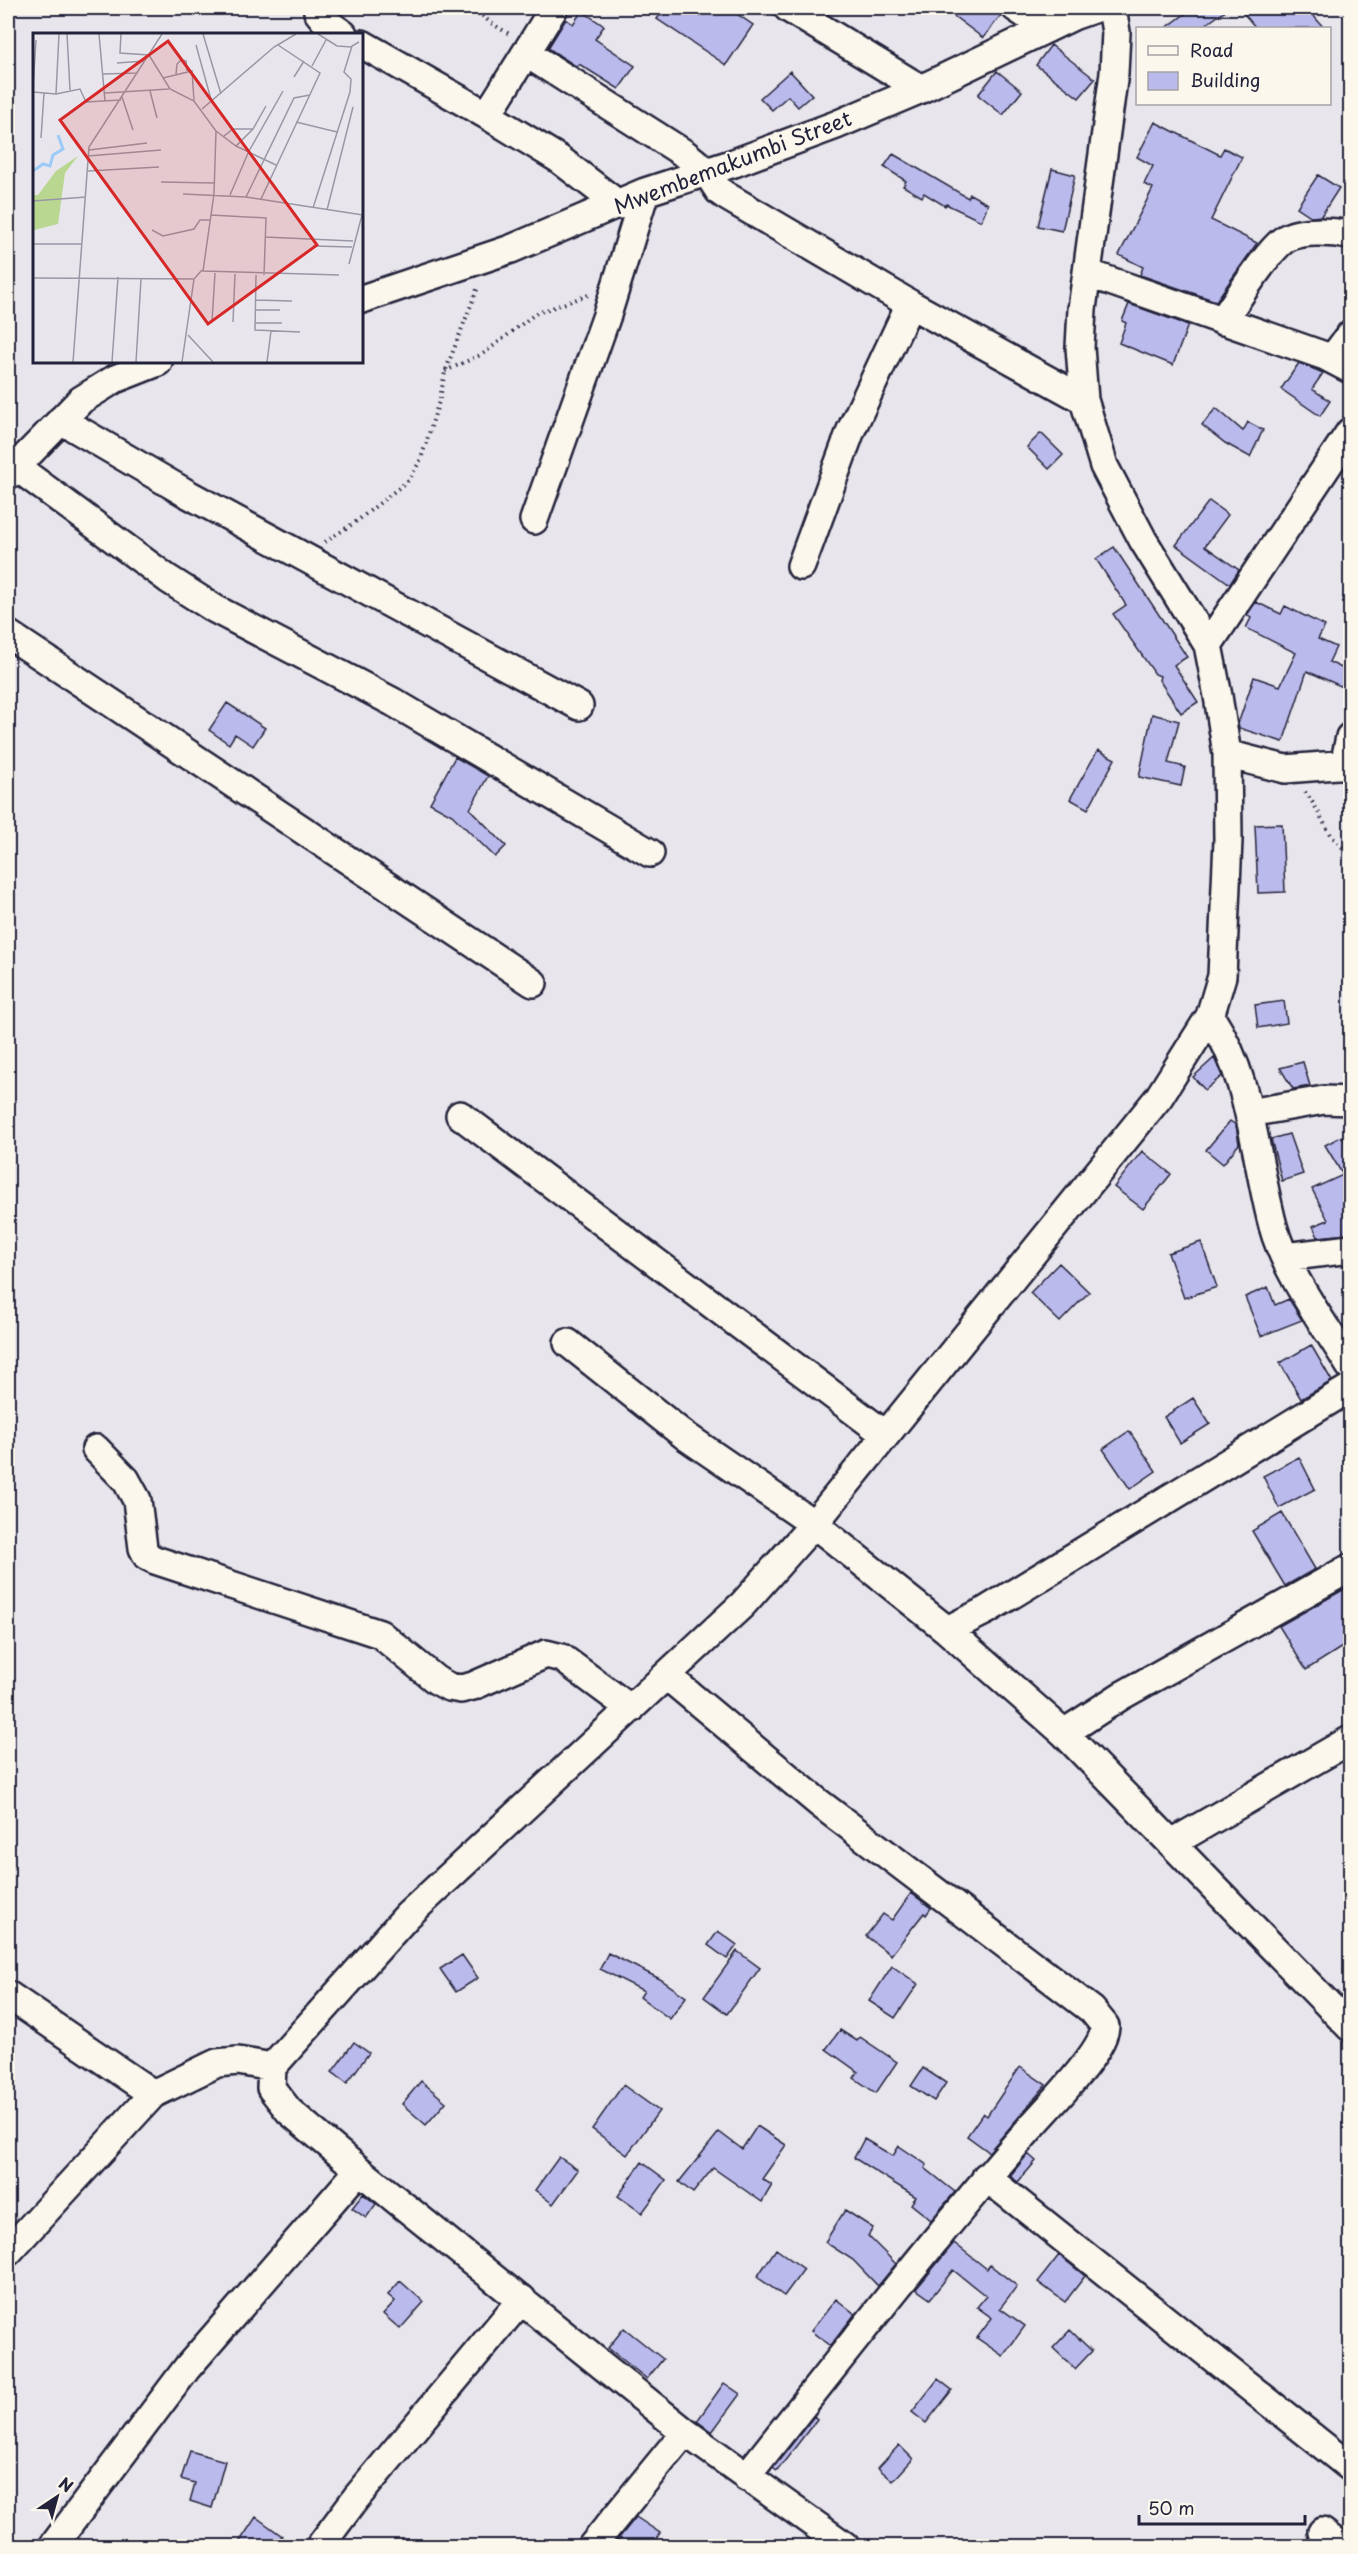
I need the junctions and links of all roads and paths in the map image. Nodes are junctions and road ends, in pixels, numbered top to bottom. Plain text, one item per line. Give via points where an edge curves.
1 (319, 8) edge
2 (473, 8) edge
3 (554, 8) edge
4 (788, 8) edge
5 (1016, 8) edge
6 (1096, 8) edge
7 (1112, 8) edge
8 (1046, 28) junction
9 (342, 33) edge
10 (363, 45) edge
11 (528, 50) junction
12 (921, 89) junction
13 (487, 115) junction
14 (706, 171) junction
15 (645, 192) junction
16 (619, 205) junction
17 (1350, 235) edge
18 (490, 256) junction
19 (1087, 273) junction
20 (616, 281) junction
21 (363, 299) edge
22 (910, 304) junction
23 (1222, 321) junction
24 (1350, 335) edge
25 (156, 363) edge
26 (1341, 364) edge
27 (445, 372) junction
28 (1084, 400) junction
29 (61, 420) junction
30 (1350, 432) edge
31 (11, 470) edge
32 (534, 520) dead end
33 (304, 556) junction
34 (801, 566) dead end
35 (8, 634) edge
36 (1208, 645) junction
37 (579, 706) dead end
38 (1350, 737) edge
39 (1227, 754) junction
40 (1347, 764) edge
41 (1284, 769) junction
42 (650, 852) dead end
43 (1350, 853) edge
44 (533, 983) dead end
45 (1210, 1016) junction
46 (1350, 1101) edge
47 (1249, 1113) junction
48 (460, 1115) dead end
49 (1350, 1249) edge
50 (1284, 1257) junction
51 (568, 1343) dead end
52 (1350, 1366) edge
53 (1350, 1388) edge
54 (886, 1435) junction
55 (96, 1449) dead end
56 (814, 1524) junction
57 (1350, 1568) edge
58 (947, 1630) junction
59 (668, 1676) junction
60 (631, 1709) junction
61 (1064, 1733) junction
62 (1350, 1740) edge
63 (1172, 1843) junction
64 (8, 1995) edge
65 (1350, 2027) edge
66 (272, 2067) junction
67 (153, 2094) junction
68 (359, 2170) junction
69 (986, 2177) junction
70 (8, 2252) edge
71 (522, 2299) junction
72 (685, 2432) junction
73 (1350, 2467) edge
74 (746, 2477) junction
75 (53, 2547) edge
76 (320, 2547) edge
77 (592, 2547) edge
78 (845, 2547) edge

1 - 9 street via 326,22
2 - 11 path
3 - 11 street
4 - 12 street
5 - 8 street
6 - 8 street, Mwembemakumbi Street
7 - 19 street via 1116,32 1114,73
8 - 12 street, Mwembemakumbi Street
10 - 13 street
11 - 13 street
11 - 14 street
12 - 14 street, Mwembemakumbi Street via 836,125
13 - 16 street via 574,168
14 - 15 street, Mwembemakumbi Street
14 - 22 street via 726,196
15 - 16 street, Mwembemakumbi Street
15 - 20 street
16 - 18 street, Mwembemakumbi Street
17 - 23 street via 1314,232 1287,237
18 - 21 street, Mwembemakumbi Street
18 - 27 path
19 - 23 street
19 - 28 street via 1080,347
20 - 27 path via 535,314 483,354
20 - 32 street
22 - 28 street
22 - 34 street via 851,430
23 - 26 street
24 - 26 street
25 - 29 street via 96,390
27 - 33 path via 421,459 410,479
28 - 36 street via 1104,466 1121,502
29 - 31 street
29 - 33 street
30 - 36 street
31 - 42 street via 215,609 393,702
33 - 37 street
35 - 44 street
36 - 39 street
38 - 40 street
39 - 41 street
39 - 45 street via 1222,976
40 - 41 street
41 - 43 path via 1315,803 1329,833
45 - 47 street via 1233,1060
45 - 54 street via 1159,1097
46 - 47 street via 1324,1100
47 - 50 street via 1273,1226
48 - 54 street
49 - 50 street
50 - 52 street
51 - 56 street via 684,1435
53 - 58 street via 985,1611
54 - 56 street
55 - 60 street via 126,1480 136,1500 143,1548 155,1560 380,1634 449,1688 473,1686 546,1654 562,1658
56 - 58 street
56 - 59 street via 743,1604
57 - 61 street via 1121,1696
58 - 61 street
59 - 60 street
59 - 69 street via 819,1803 1092,2010 1105,2026 1105,2035 1088,2061
60 - 66 street via 407,1916
61 - 63 street
62 - 63 street
63 - 65 street
64 - 67 street
66 - 67 street via 238,2061 217,2063
66 - 68 street via 271,2088 289,2111
67 - 70 street
68 - 71 street
68 - 75 street via 187,2368
69 - 73 street
69 - 74 street
71 - 72 street
71 - 76 street via 356,2498
72 - 74 street
72 - 77 street
74 - 78 street

